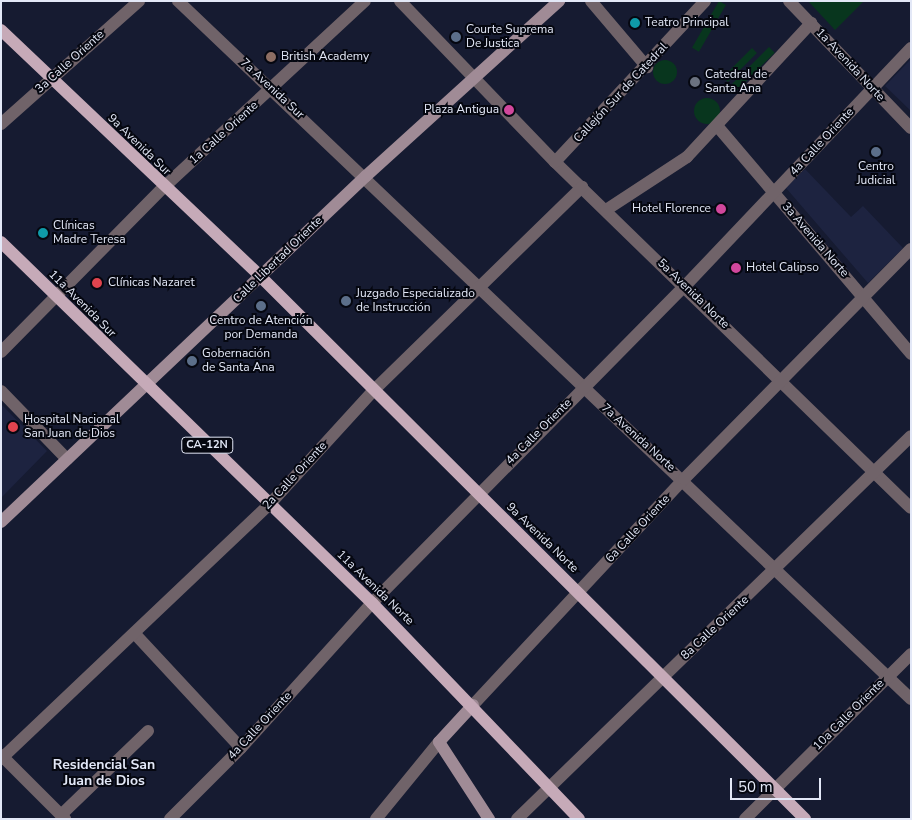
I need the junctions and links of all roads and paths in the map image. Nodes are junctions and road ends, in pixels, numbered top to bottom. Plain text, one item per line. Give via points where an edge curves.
1 (139, 1) edge
2 (178, 1) edge
3 (365, 1) edge
4 (400, 1) edge
5 (558, 1) edge
6 (591, 1) edge
7 (705, 1) edge
8 (789, 1) edge
9 (811, 23) junction
10 (1, 30) edge
11 (911, 48) edge
12 (647, 67) junction
13 (50, 79) junction
14 (476, 79) junction
15 (871, 89) junction
16 (272, 90) junction
17 (1, 124) edge
18 (718, 126) junction
19 (911, 128) edge
20 (555, 162) junction
21 (366, 176) junction
22 (582, 187) junction
23 (163, 188) junction
24 (774, 193) junction
25 (606, 210) junction
26 (1, 242) edge
27 (911, 249) edge
28 (261, 277) junction
29 (481, 286) junction
30 (685, 286) junction
31 (56, 298) junction
32 (864, 298) junction
33 (1, 352) edge
34 (911, 354) edge
35 (783, 382) junction
36 (145, 384) junction
37 (583, 389) junction
38 (374, 390) junction
39 (1, 391) edge
40 (911, 436) edge
41 (66, 459) junction
42 (875, 474) junction
43 (684, 478) junction
44 (476, 494) junction
45 (269, 505) junction
46 (911, 508) edge
47 (1, 522) edge
48 (778, 568) junction
49 (579, 593) junction
50 (372, 603) junction
51 (136, 634) junction
52 (911, 654) edge
53 (663, 677) junction
54 (886, 677) junction
55 (911, 699) edge
56 (473, 705) junction
57 (148, 731) dead end
58 (439, 742) junction
59 (241, 748) junction
60 (2, 757) edge
61 (548, 786) junction
62 (775, 789) junction
63 (63, 817) edge
64 (170, 819) edge
65 (376, 819) edge
66 (489, 819) edge
67 (517, 819) edge
68 (580, 819) edge
69 (745, 819) edge
70 (805, 819) edge

1 - 13 street, 3a Calle Oriente
2 - 16 street, 7a Avenida Sur
3 - 16 street, 1a Calle Oriente
4 - 14 street, 5a Avenida Norte
5 - 14 main road, Calle Libertad Oriente
6 - 12 street
7 - 12 street, Callejón Sur de Catedral
8 - 9 street, 1a Avenida Norte
9 - 15 street, 1a Avenida Norte
9 - 18 street
10 - 13 main road, 9a Avenida Sur
11 - 15 street, 4a Calle Oriente
12 - 20 street, Callejón Sur de Catedral
13 - 17 street, 3a Calle Oriente
13 - 23 main road, 9a Avenida Sur
14 - 20 street, 5a Avenida Norte
14 - 21 main road, Calle Libertad Oriente
15 - 19 street, 1a Avenida Norte
15 - 24 street, 4a Calle Oriente
16 - 21 street, 7a Avenida Sur
16 - 23 street, 1a Calle Oriente
18 - 24 street, 3a Avenida Norte
18 - 25 street via 679,164
20 - 22 street, 5a Avenida Norte
21 - 28 main road, Calle Libertad Oriente
21 - 29 street, 7a Avenida Norte
22 - 25 street, 5a Avenida Norte
22 - 29 street, 2a Calle Oriente
23 - 28 main road, 9a Avenida Sur
23 - 31 street, 1a Calle Oriente
24 - 30 street, 4a Calle Oriente
24 - 32 street, 3a Avenida Norte
25 - 30 street, 5a Avenida Norte
26 - 31 main road, 11a Avenida Sur
27 - 32 street, 6a Calle Oriente
28 - 36 main road, Calle Libertad Oriente
28 - 38 main road, 9a Avenida Norte
29 - 37 street, 7a Avenida Norte
29 - 38 street, 2a Calle Oriente
30 - 35 street, 5a Avenida Norte
30 - 37 street, 4a Calle Oriente
31 - 33 street, 1a Calle Oriente
31 - 36 main road, 11a Avenida Sur
32 - 34 street, 3a Avenida Norte
32 - 35 street, 6a Calle Oriente
35 - 42 street, 5a Avenida Norte
35 - 43 street, 6a Calle Oriente
36 - 41 main road, Calle Libertad Oriente
36 - 45 main road, 11a Avenida Norte / CA-12N
37 - 43 street, 7a Avenida Norte
37 - 44 street, 4a Calle Oriente
38 - 44 main road, 9a Avenida Norte
38 - 45 street, 2a Calle Oriente
39 - 41 street
40 - 42 street, 8a Calle Oriente
41 - 47 main road, Calle Libertad Oriente
42 - 46 street, 5a Avenida Norte
42 - 48 street, 8a Calle Oriente
43 - 48 street, 7a Avenida Norte
43 - 49 street, 6a Calle Oriente
44 - 49 main road, 9a Avenida Norte
44 - 50 street, 4a Calle Oriente
45 - 50 main road, 11a Avenida Norte
45 - 51 street, 2a Calle Oriente
48 - 53 street, 8a Calle Oriente
48 - 54 street, 7a Avenida Norte
49 - 53 main road, 9a Avenida Norte
49 - 56 street, 6a Calle Oriente
50 - 56 main road, 11a Avenida Norte
50 - 59 street, 4a Calle Oriente
51 - 59 street
51 - 60 street, 2a Calle Oriente
52 - 54 street, 10a Calle Oriente
53 - 61 street, 8a Calle Oriente
53 - 62 main road, 9a Avenida Norte
54 - 55 street, 7a Avenida Norte
54 - 62 street, 10a Calle Oriente
56 - 58 main road, 6a Calle Oriente
56 - 61 main road, 11a Avenida Norte
57 - 63 street
58 - 65 street, 6a Calle Oriente
58 - 66 main road
59 - 64 street, 4a Calle Oriente
60 - 63 street
61 - 67 street, 8a Calle Oriente
61 - 68 main road, 11a Avenida Norte
62 - 69 street, 10a Calle Oriente
62 - 70 main road, 9a Avenida Norte

